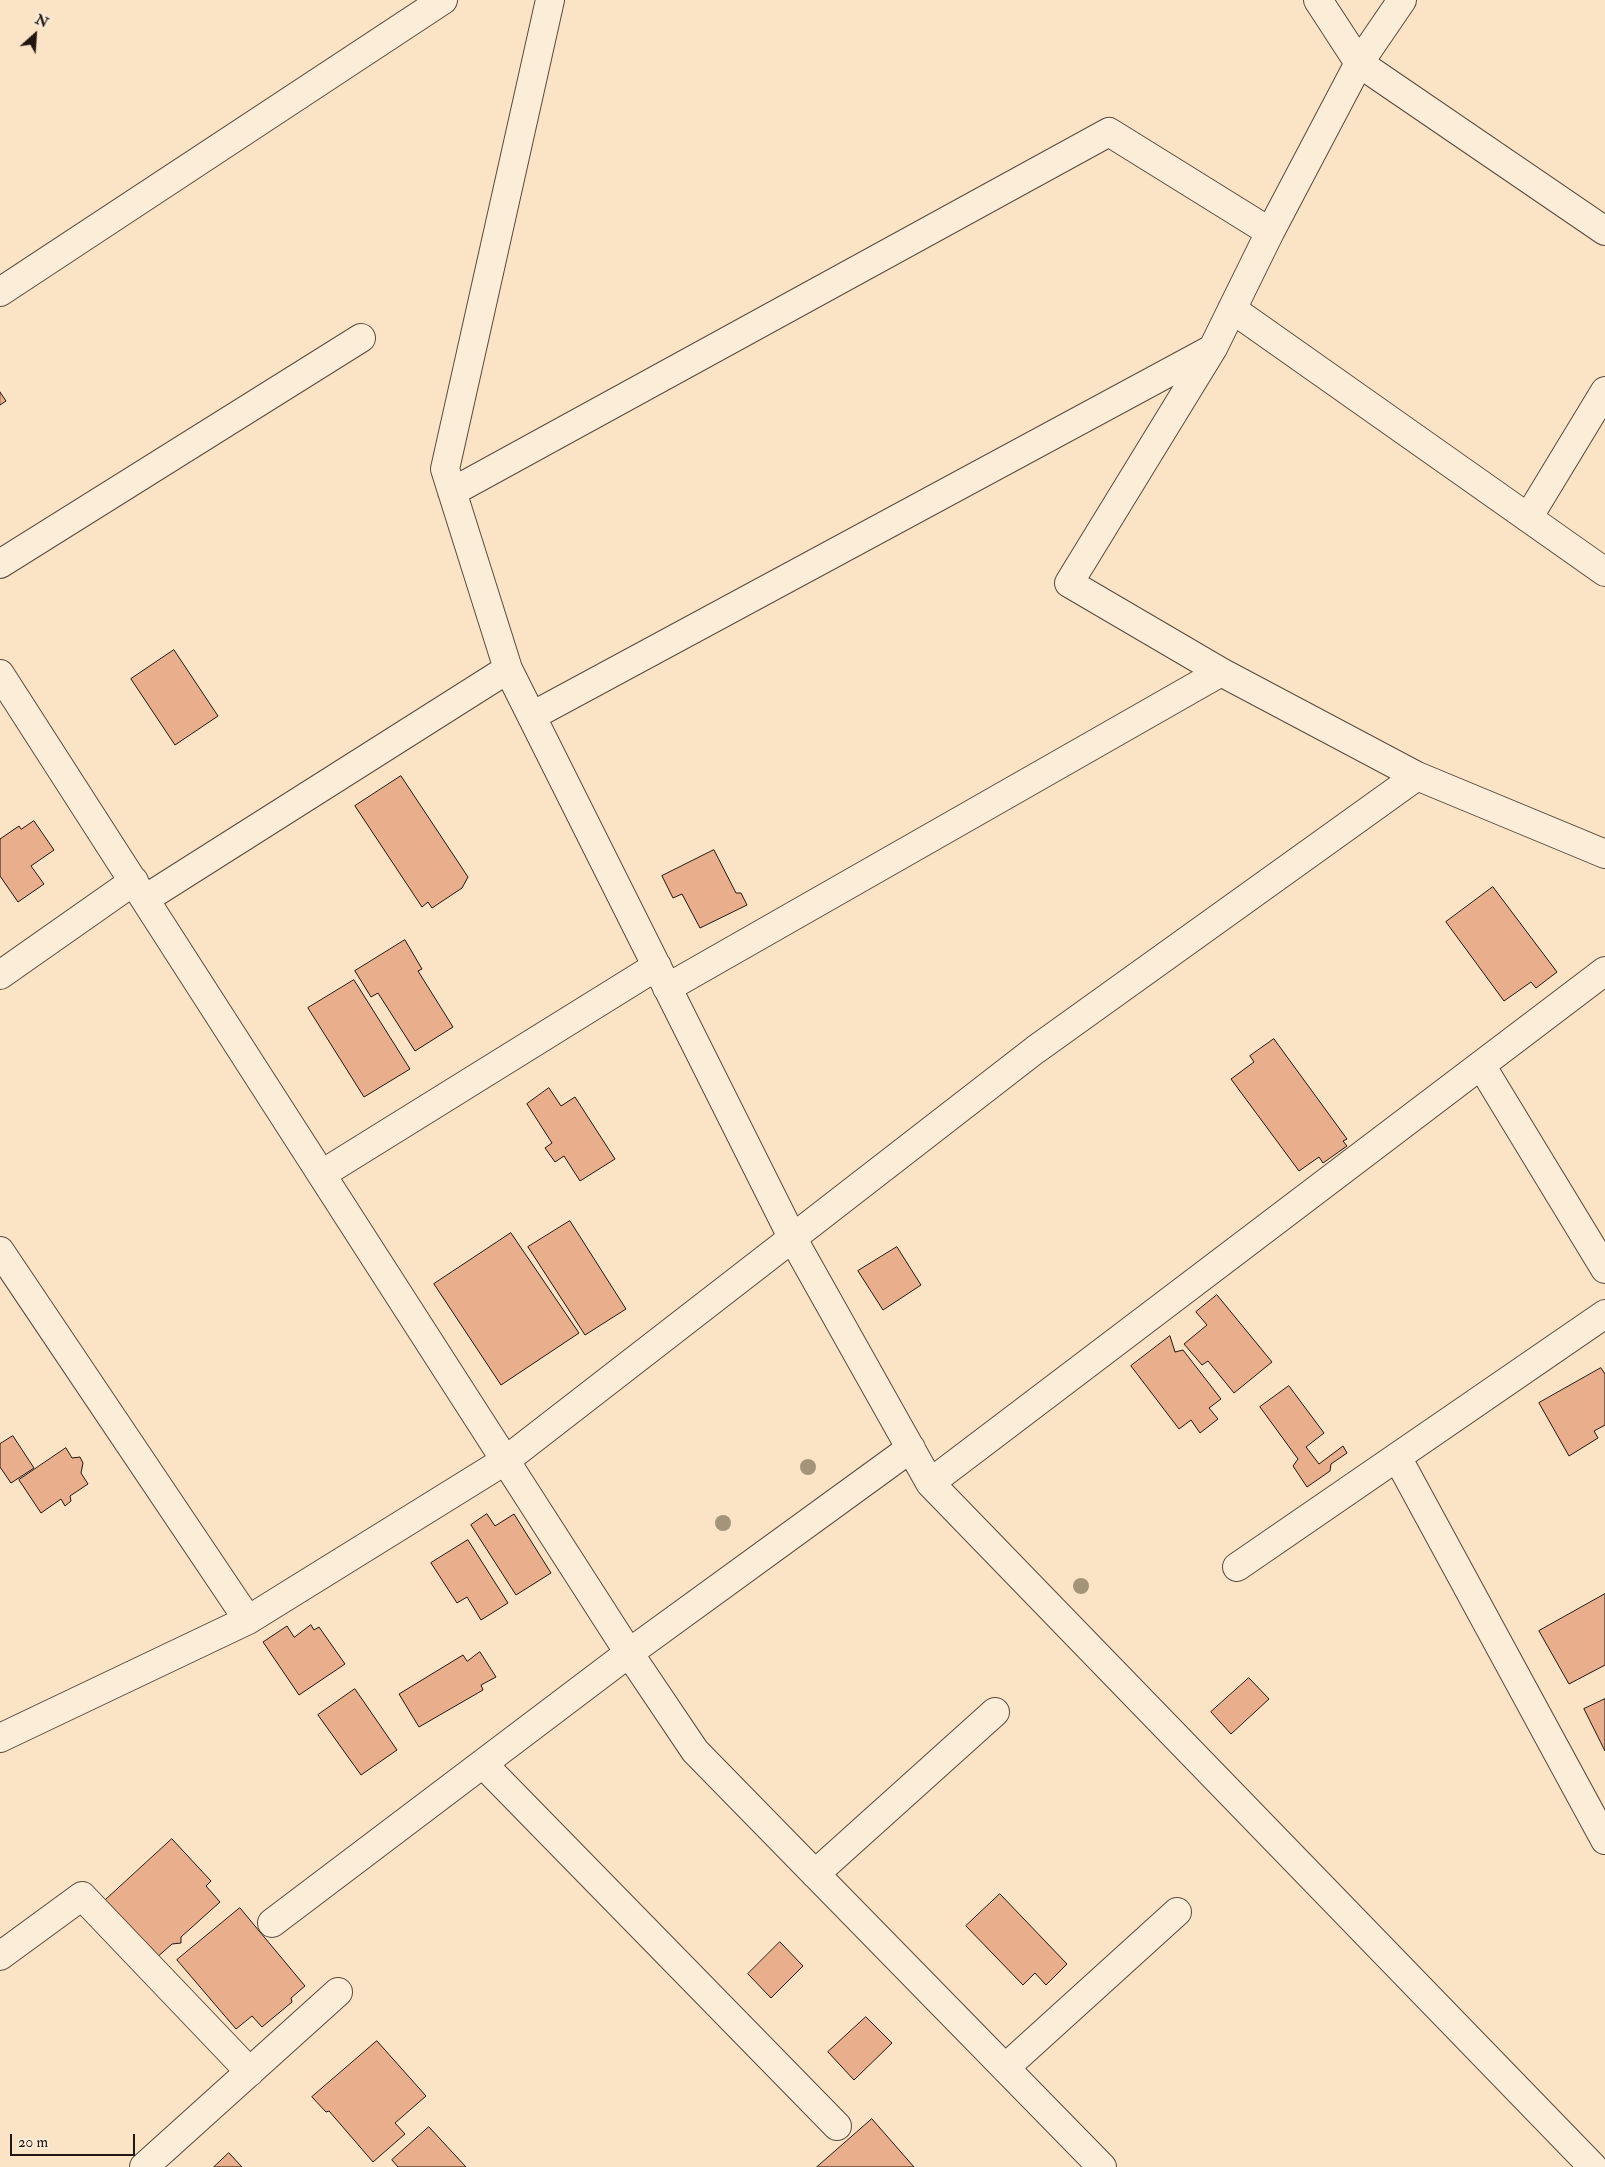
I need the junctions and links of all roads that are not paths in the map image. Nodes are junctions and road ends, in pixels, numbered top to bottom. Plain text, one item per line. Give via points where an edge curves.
1 (443, 0) edge
2 (550, 0) edge
3 (1318, 0) edge
4 (1402, 0) edge
5 (1360, 63) junction
6 (1605, 230) edge
7 (1270, 232) junction
8 (0, 292) edge
9 (1232, 309) junction
10 (361, 338) dead end
11 (1213, 348) junction
12 (1605, 391) edge
13 (452, 492) junction
14 (1528, 518) junction
15 (0, 564) edge
16 (1605, 572) edge
17 (508, 668) junction
18 (1221, 672) junction
19 (0, 674) edge
20 (532, 716) junction
21 (1417, 776) junction
22 (1605, 854) edge
23 (139, 890) junction
24 (1605, 971) edge
25 (0, 975) edge
26 (662, 977) junction
27 (1481, 1066) junction
28 (322, 1174) junction
29 (793, 1239) junction
30 (0, 1251) edge
31 (1605, 1269) edge
32 (1605, 1314) edge
33 (911, 1448) junction
34 (1397, 1458) junction
35 (506, 1460) junction
36 (930, 1483) junction
37 (1237, 1568) dead end
38 (248, 1620) junction
39 (629, 1653) junction
40 (995, 1712) dead end
41 (4, 1729) edge
42 (483, 1764) junction
43 (1605, 1840) edge
44 (815, 1874) junction
45 (1176, 1912) dead end
46 (272, 1923) dead end
47 (0, 1956) edge
48 (338, 1992) dead end
49 (1005, 2068) junction
50 (250, 2072) junction
51 (837, 2126) dead end
52 (144, 2167) edge
53 (1102, 2167) edge
54 (1592, 2167) edge

1 - 8 street
2 - 13 street via 445,469
3 - 5 street
4 - 5 street
5 - 6 street
5 - 7 street
7 - 9 street
7 - 13 street via 1109,132
9 - 11 street
9 - 14 street
10 - 15 street
11 - 18 street via 1069,582
11 - 20 street
12 - 14 street
13 - 17 street
14 - 16 street
17 - 20 street
17 - 23 street
18 - 21 street
18 - 26 street
19 - 23 street
20 - 26 street
21 - 22 street
21 - 29 street via 1035,1050
23 - 25 street
23 - 28 street
24 - 27 street
26 - 28 street
26 - 29 street
27 - 31 street
27 - 36 street
28 - 35 street
29 - 33 street
29 - 35 street
30 - 38 street
32 - 34 street
33 - 36 street
33 - 39 street
34 - 37 street
34 - 43 street
35 - 38 street
35 - 39 street
36 - 54 street
38 - 41 street
39 - 42 street
39 - 44 street via 695,1751
40 - 44 street
42 - 46 street
42 - 51 street
44 - 49 street
45 - 49 street
47 - 50 street via 82,1896
48 - 50 street
49 - 53 street
50 - 52 street

